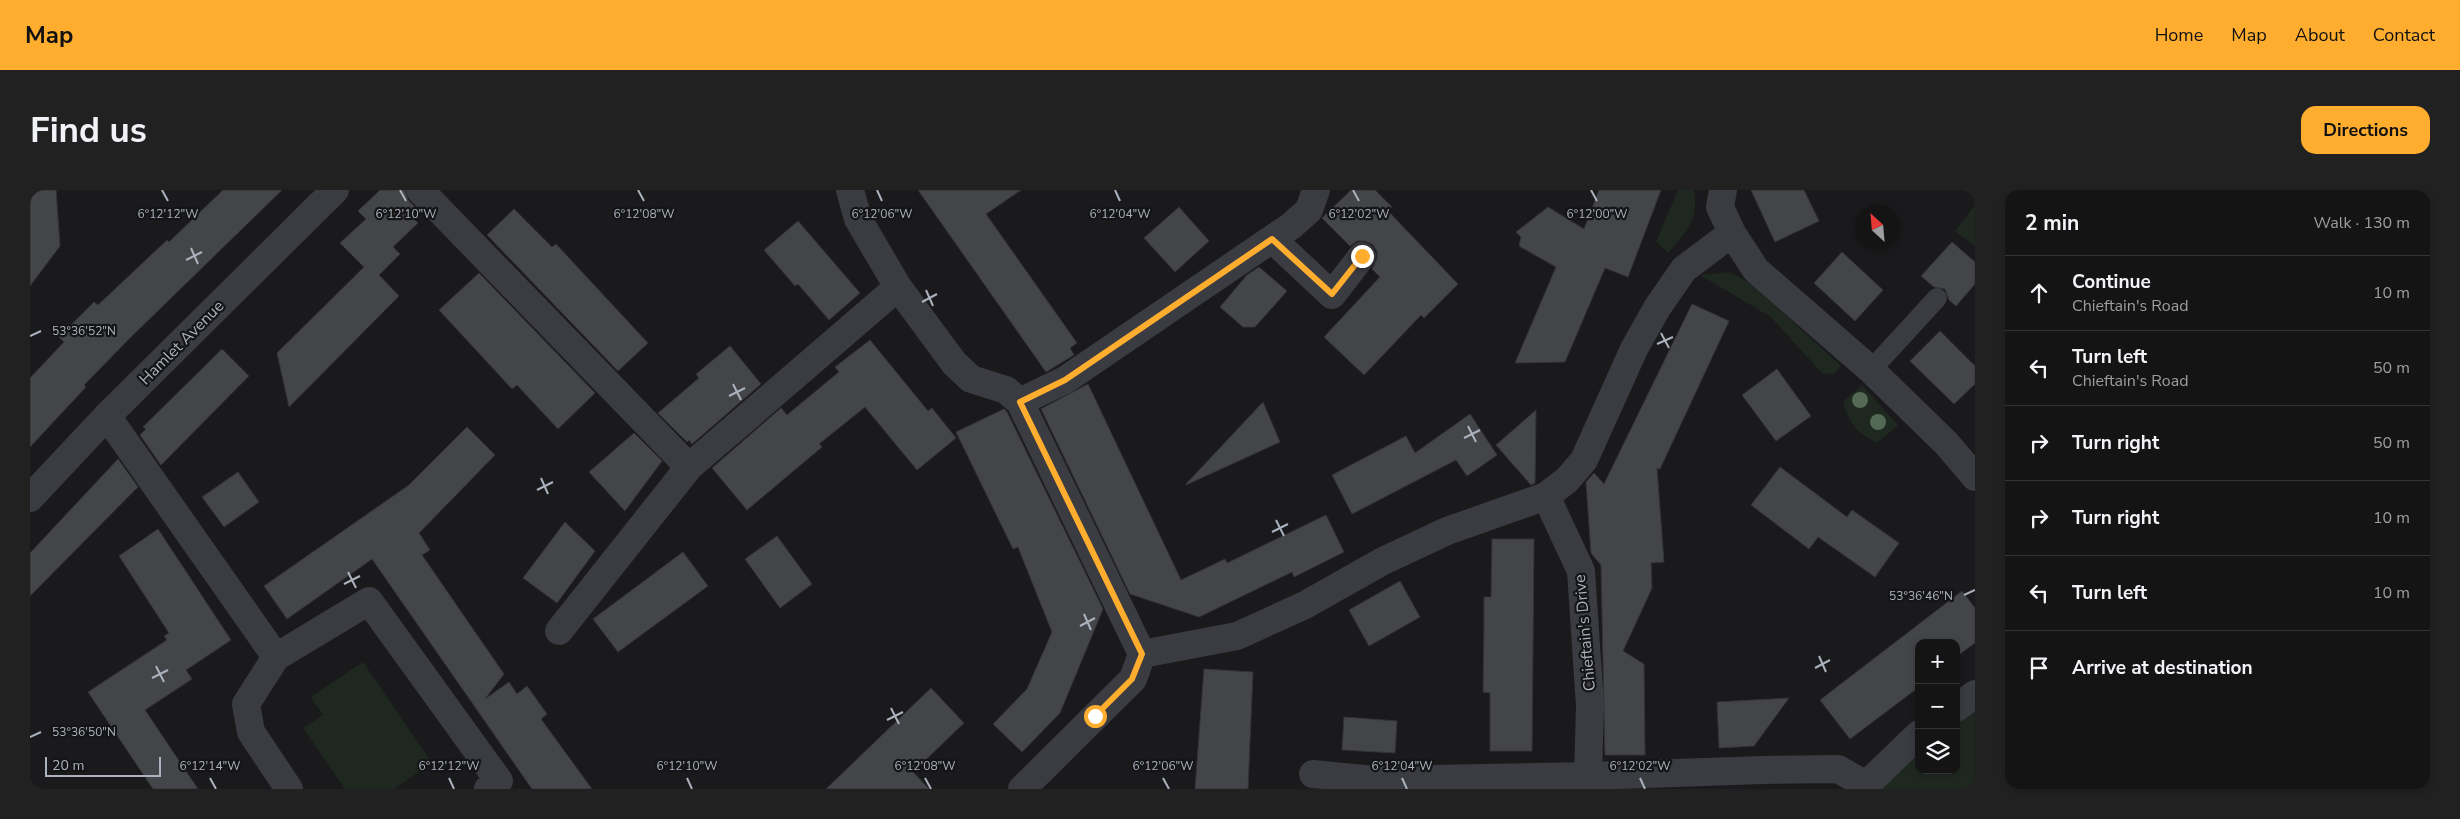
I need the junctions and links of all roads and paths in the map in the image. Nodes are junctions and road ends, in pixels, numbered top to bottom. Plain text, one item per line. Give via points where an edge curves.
1 (335, 190) edge
2 (420, 190) edge
3 (850, 190) edge
4 (1316, 190) edge
5 (1723, 190) edge
6 (1732, 233) junction
7 (1272, 239) junction
8 (1362, 256) dead end
9 (898, 287) junction
10 (1937, 298) dead end
11 (1871, 370) junction
12 (1020, 402) junction
13 (106, 416) junction
14 (689, 466) junction
15 (1975, 477) edge
16 (1546, 496) junction
17 (30, 498) edge
18 (559, 631) dead end
19 (1142, 654) junction
20 (276, 657) junction
21 (1975, 694) edge
22 (1960, 705) edge
23 (1915, 738) edge
24 (1313, 774) dead end
25 (1588, 776) junction
26 (1374, 785) edge
27 (497, 786) edge
28 (1864, 787) edge
29 (289, 789) edge
30 (1022, 789) edge

1 - 13 street, Hamlet Avenue
2 - 14 street
3 - 9 street via 858,219
4 - 7 street via 1309,210
5 - 6 street via 1720,207
6 - 11 street via 1756,270
6 - 16 street via 1684,269 1634,349 1584,460
7 - 8 street via 1332,294
7 - 12 street via 1065,380
9 - 12 street via 954,363 971,379 1006,390
9 - 14 street
10 - 11 lane
11 - 15 street
12 - 19 street
13 - 17 street, Hamlet Avenue
13 - 20 street
14 - 18 street
16 - 19 street via 1447,531 1383,561 1305,605 1237,636
16 - 25 street, Chieftain's Drive via 1581,571 1590,706
19 - 30 street via 1132,679
20 - 27 street via 369,601
20 - 29 street via 246,704 251,732
21 - 22 street
23 - 28 street
24 - 26 street
25 - 26 street
25 - 28 street via 1838,769

